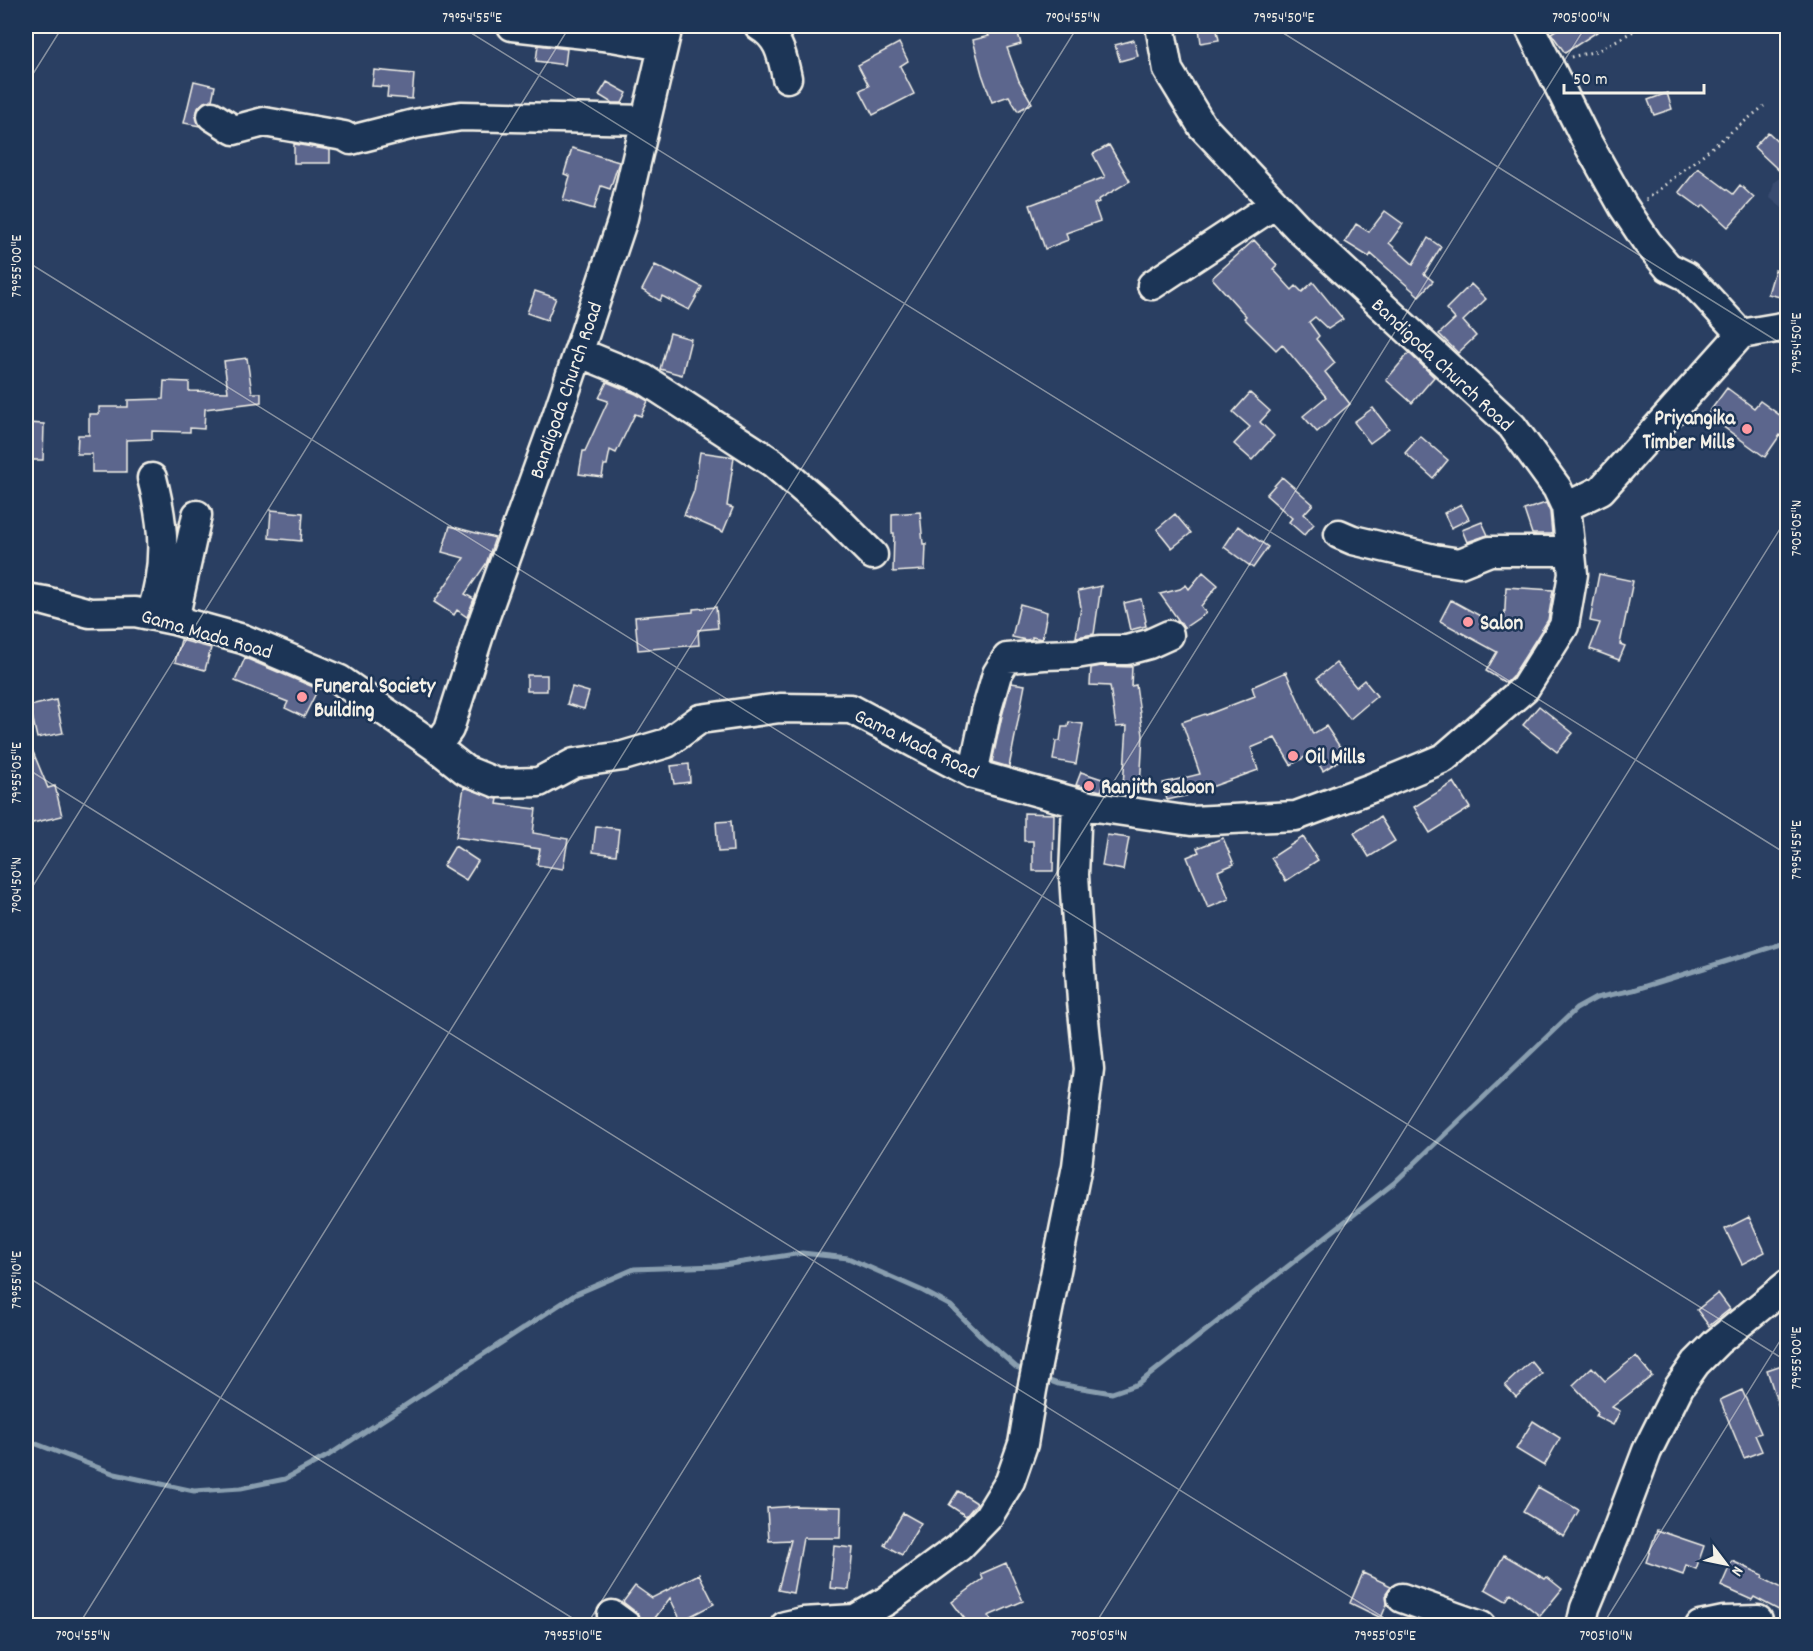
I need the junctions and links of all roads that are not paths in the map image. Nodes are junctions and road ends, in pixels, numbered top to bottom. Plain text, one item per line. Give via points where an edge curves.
1 (512, 26) edge
2 (759, 26) edge
3 (1161, 26) edge
4 (1529, 26) edge
5 (666, 36) edge
6 (787, 78) dead end
7 (212, 116) dead end
8 (646, 120) junction
9 (1275, 204) junction
10 (1152, 285) dead end
11 (1788, 326) edge
12 (1741, 334) junction
13 (578, 352) junction
14 (152, 478) dead end
15 (1566, 507) junction
16 (197, 516) dead end
17 (1339, 534) dead end
18 (1570, 551) junction
19 (873, 555) dead end
20 (26, 598) edge
21 (163, 618) junction
22 (1169, 635) dead end
23 (436, 747) junction
24 (974, 774) junction
25 (1077, 803) junction
26 (1788, 1284) edge
27 (1402, 1598) dead end
28 (1758, 1620) dead end
29 (784, 1626) edge
30 (1481, 1626) edge
31 (1581, 1626) edge
32 (1700, 1626) edge

1 - 5 street via 612,37
2 - 6 street via 780,46
3 - 9 street, Bandigoda Church Road via 1168,70 1202,126
4 - 12 street via 1585,138 1647,242 1668,267 1686,276
5 - 8 street, Bandigoda Church Road
7 - 8 street via 234,130 264,122 351,140 461,117
8 - 13 street, Bandigoda Church Road via 622,222
9 - 10 street
9 - 15 street, Bandigoda Church Road via 1512,426 1557,488
11 - 12 street
12 - 15 street via 1601,490
13 - 19 street via 644,379 773,463
13 - 23 street, Bandigoda Church Road via 449,729
14 - 21 street via 161,525
15 - 18 street, Gama Mada Road
16 - 21 street
17 - 18 street via 1460,562 1490,550
18 - 25 street, Gama Mada Road via 1573,574 1564,627 1525,688 1444,758 1296,816 1191,821
20 - 21 street, Gama Mada Road via 90,613 135,612
21 - 23 street, Gama Mada Road via 243,639 340,680
22 - 24 street via 1127,650 1007,658 997,674 986,712
23 - 24 street, Gama Mada Road via 465,770 497,783 539,782 574,763 623,756 667,743 700,719 780,708 851,709
24 - 25 street, Gama Mada Road
25 - 29 street via 1074,875 1089,1070 1077,1166 1023,1444 1010,1481 988,1517 959,1547 886,1601 855,1619
26 - 31 street via 1718,1342 1696,1363 1679,1388 1647,1451
27 - 30 street
28 - 32 street

